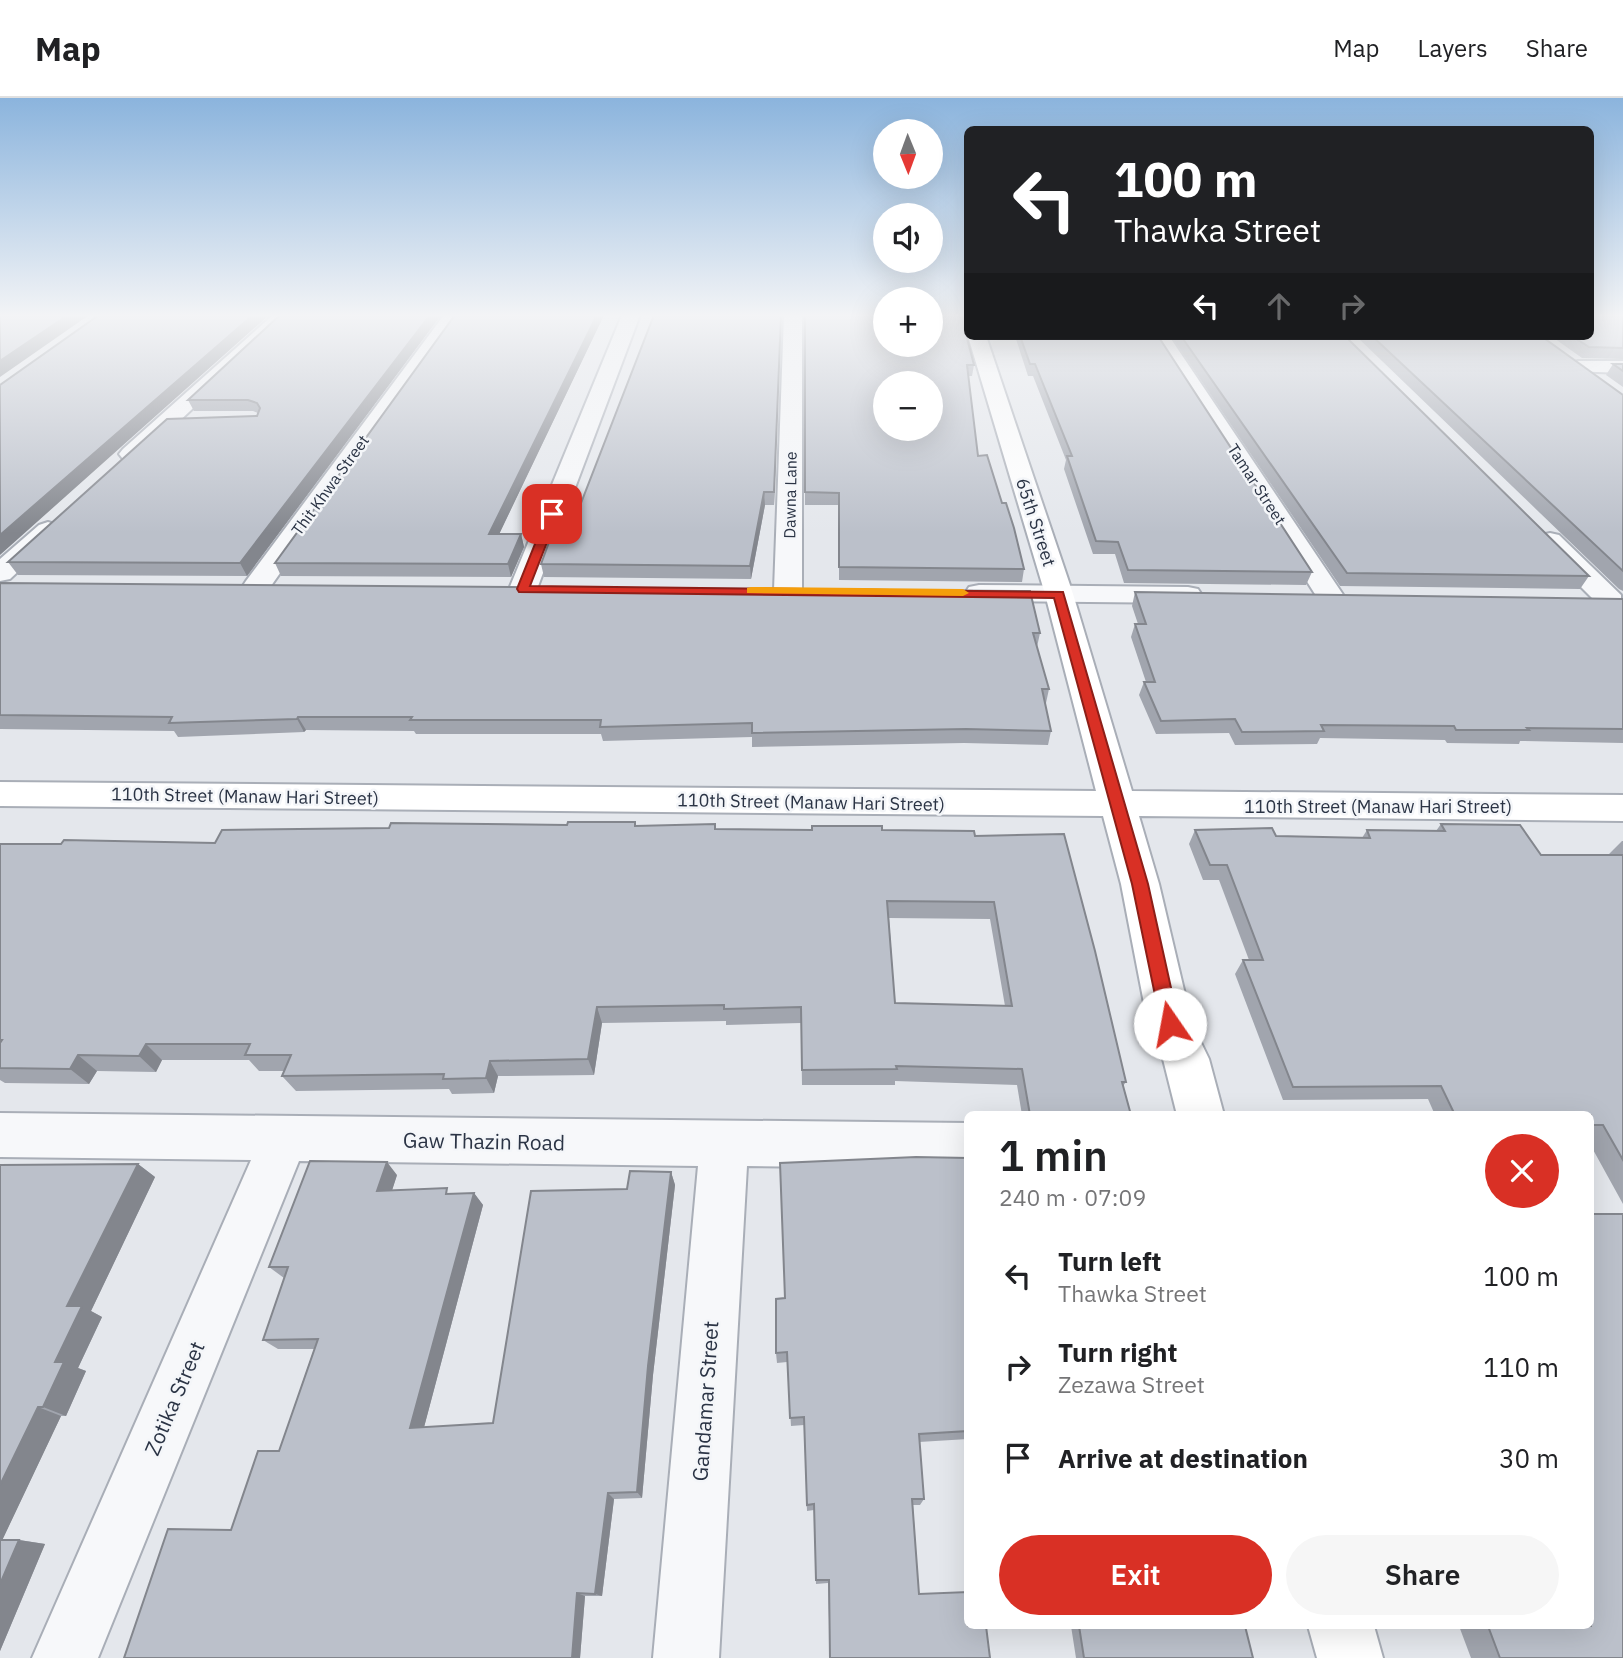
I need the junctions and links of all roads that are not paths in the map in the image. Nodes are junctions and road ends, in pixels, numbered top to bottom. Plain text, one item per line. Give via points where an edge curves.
1 (202, 388) edge
2 (400, 388) edge
3 (599, 388) edge
4 (792, 388) edge
5 (993, 388) edge
6 (1194, 388) edge
7 (166, 421) junction
8 (203, 421) edge
9 (117, 466) edge
10 (68, 511) edge
11 (1531, 522) edge
12 (0, 573) edge
13 (256, 587) edge
14 (551, 590) edge
15 (788, 590) edge
16 (950, 593) edge
17 (1059, 594) junction
18 (1208, 595) edge
19 (1330, 596) edge
20 (1570, 600) edge
21 (1617, 601) edge
22 (0, 794) edge
23 (1119, 804) junction
24 (1623, 808) edge
25 (1200, 1111) edge
26 (0, 1135) edge
27 (284, 1139) junction
28 (724, 1143) junction
29 (964, 1146) edge
30 (1342, 1629) edge
31 (65, 1658) edge
32 (686, 1658) edge
33 (1350, 1658) edge

1 - 7 street
2 - 13 street, Thit Khwa Street
3 - 14 street via 510,589
4 - 15 street, Dawna Lane
5 - 17 street, 65th Street
6 - 19 street, Tamar Street
7 - 8 street
7 - 9 street
10 - 12 street
11 - 21 street
16 - 17 street
17 - 18 street
17 - 23 street, 65th Street
20 - 21 street
22 - 23 street, 110th Street (Manaw Hari Street)
23 - 24 street, 110th Street (Manaw Hari Street)
23 - 25 street, 65th Street via 1170,1024 1186,1059
26 - 27 street, Gaw Thazin Road
27 - 28 street, Gaw Thazin Road
27 - 31 street, Zotika Street
28 - 29 street, Gaw Thazin Road
28 - 32 street, Gandamar Street
30 - 33 street

